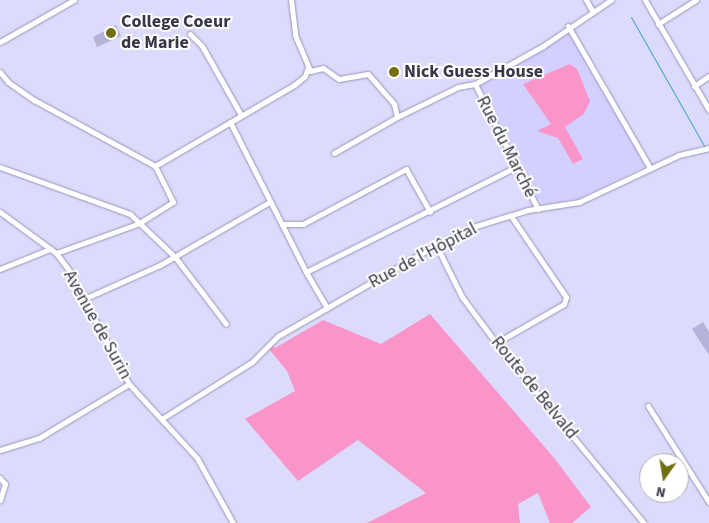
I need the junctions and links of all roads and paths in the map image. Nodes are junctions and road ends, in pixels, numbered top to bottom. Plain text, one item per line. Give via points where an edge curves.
1 (74, 0) edge
2 (291, 0) edge
3 (586, 0) edge
4 (611, 0) edge
5 (644, 0) edge
6 (696, 0) edge
7 (593, 12) junction
8 (658, 24) junction
9 (568, 26) junction
10 (190, 34) dead end
11 (0, 42) edge
12 (308, 66) junction
13 (0, 72) edge
14 (709, 76) edge
15 (475, 84) junction
16 (694, 86) junction
17 (709, 110) edge
18 (241, 115) junction
19 (397, 117) junction
20 (230, 122) junction
21 (709, 148) edge
22 (334, 153) dead end
23 (0, 166) edge
24 (155, 166) junction
25 (514, 168) junction
26 (650, 168) junction
27 (268, 203) junction
28 (538, 209) junction
29 (0, 212) edge
30 (430, 212) junction
31 (511, 216) junction
32 (140, 223) junction
33 (282, 224) junction
34 (436, 245) junction
35 (50, 249) junction
36 (56, 253) junction
37 (175, 257) junction
38 (0, 269) edge
39 (306, 272) junction
40 (86, 298) junction
41 (327, 308) junction
42 (226, 324) dead end
43 (496, 343) junction
44 (128, 384) junction
45 (648, 406) dead end
46 (163, 418) junction
47 (0, 450) edge
48 (678, 453) edge
49 (689, 470) edge
50 (0, 478) edge
51 (0, 500) edge
52 (709, 502) edge
53 (233, 523) edge
54 (644, 523) edge

1 - 11 street
2 - 12 street via 295,34
3 - 7 street
4 - 7 street
5 - 8 street
6 - 8 street
7 - 9 street
8 - 16 street
9 - 15 street via 543,46
9 - 26 street
10 - 18 street via 202,46
12 - 18 street via 305,76 294,85
12 - 19 street via 310,71 323,68 339,79 368,74 394,104
13 - 24 street via 8,82 34,100
14 - 16 street
15 - 19 street via 458,87
15 - 25 street, Rue du Marché
16 - 17 street
18 - 20 street
19 - 22 street
20 - 24 street
20 - 27 street via 240,136
21 - 26 street, Rue de l'Hôpital
23 - 32 street via 130,214
24 - 32 street via 173,202
25 - 28 street, Rue du Marché
25 - 30 street
26 - 28 street, Rue de l'Hôpital via 593,196
27 - 33 street
27 - 37 street
28 - 31 street, Rue de l'Hôpital
29 - 35 street, Avenue de Surin
30 - 33 street via 406,169 303,224
30 - 39 street
31 - 34 street, Rue de l'Hôpital via 476,226
31 - 43 street via 566,297 564,304
32 - 36 street
32 - 37 street
33 - 39 street
34 - 41 street, Rue de l'Hôpital
34 - 43 street, Route de Belvald via 462,297
35 - 36 street, Avenue de Surin
35 - 38 street
36 - 40 street, Avenue de Surin
37 - 40 street
37 - 42 street
39 - 41 street
40 - 44 street, Avenue de Surin
41 - 46 street, Rue de l'Hôpital via 278,336 252,362
43 - 54 street, Route de Belvald
44 - 46 street, Avenue de Surin
44 - 47 street via 39,438
45 - 48 street
46 - 53 street, Avenue de Surin via 197,458
49 - 52 street
50 - 51 street via 5,484

